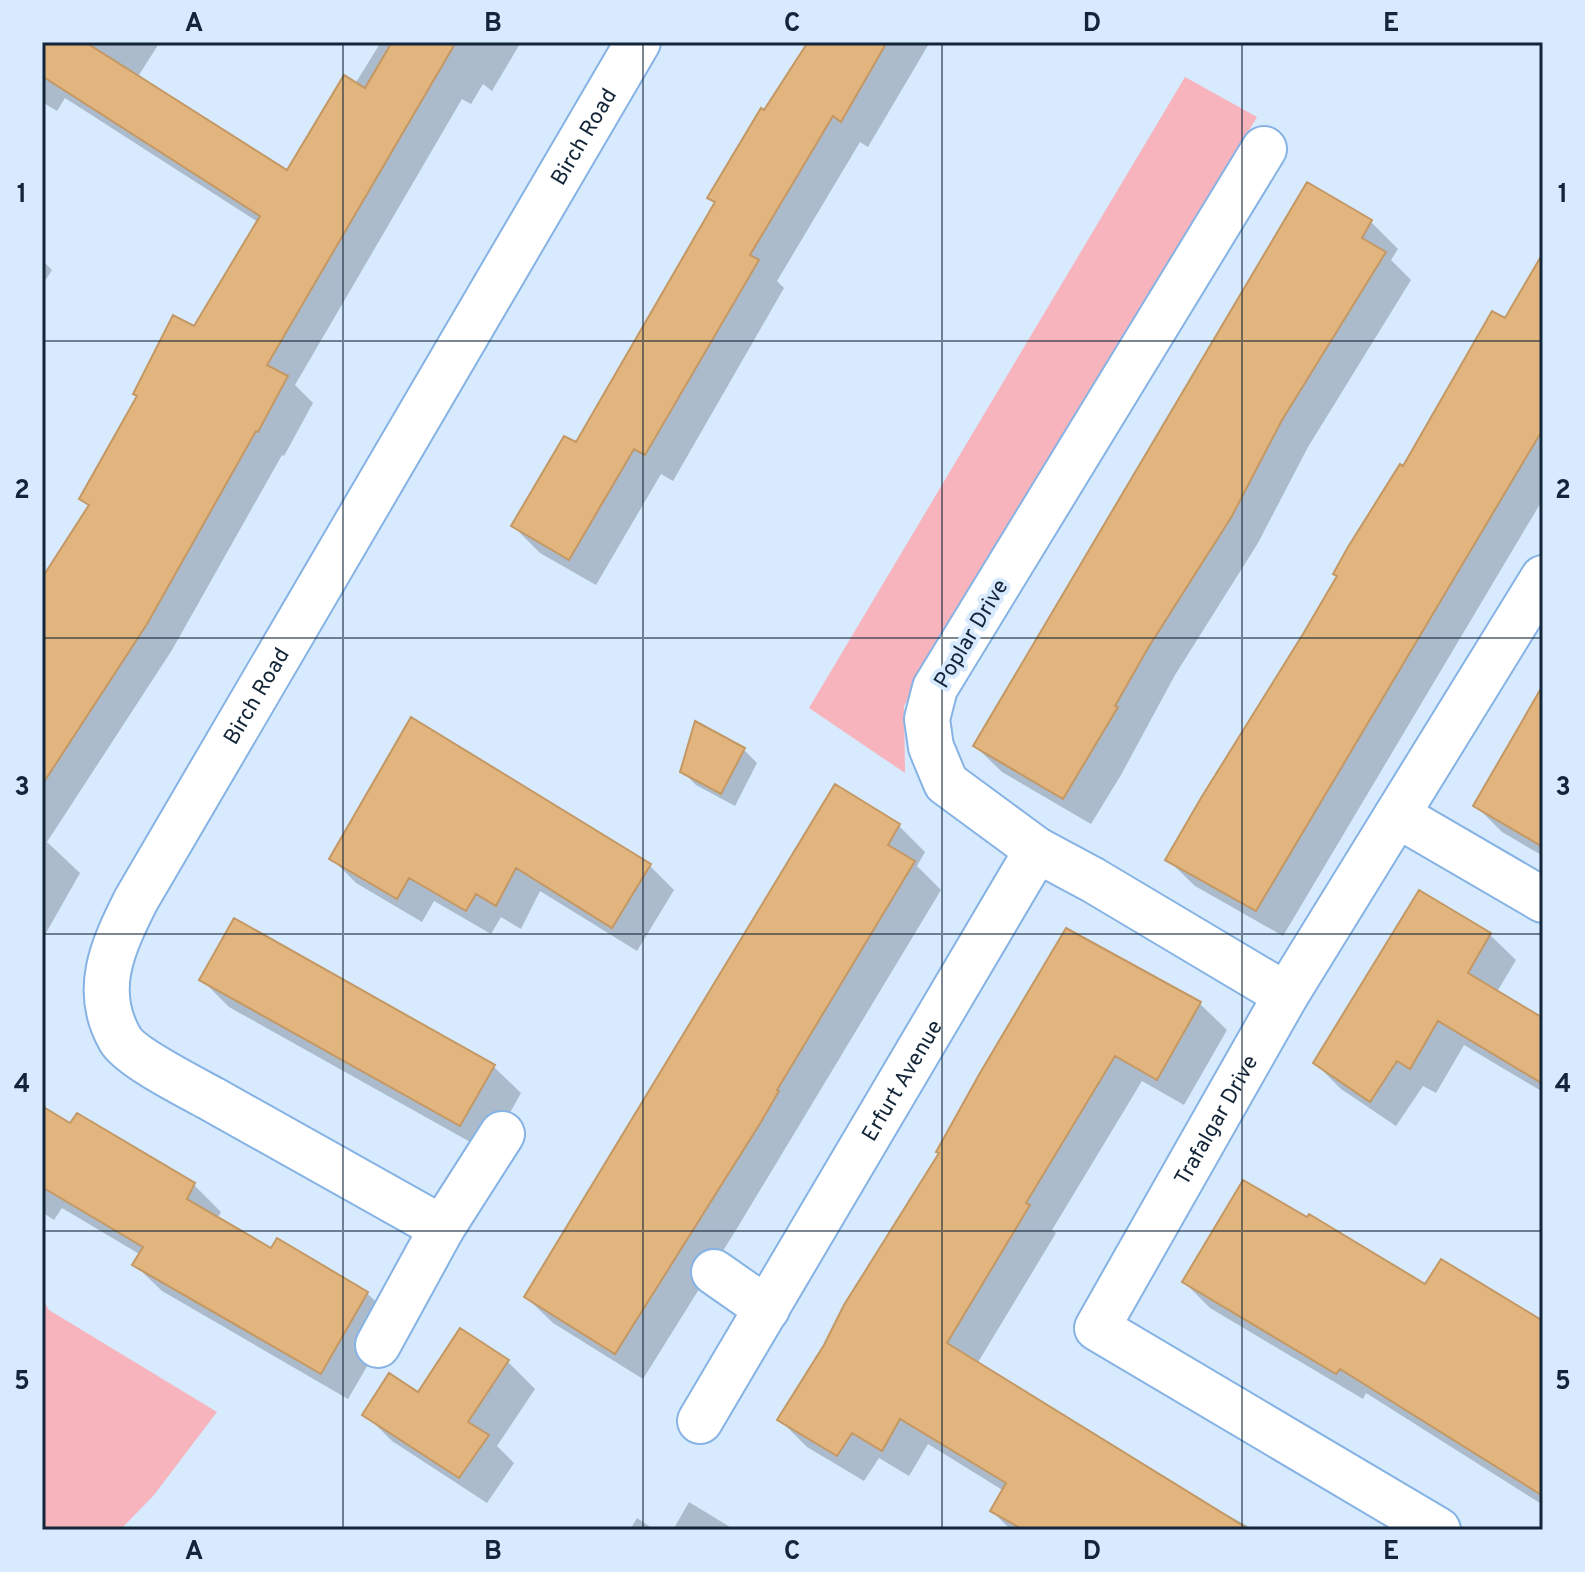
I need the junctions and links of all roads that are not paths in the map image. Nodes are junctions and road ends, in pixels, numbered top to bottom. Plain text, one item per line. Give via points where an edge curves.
1 (638, 42) edge
2 (1264, 149) dead end
3 (1543, 578) edge
4 (1397, 815) junction
5 (1037, 850) junction
6 (1543, 900) edge
7 (1286, 995) junction
8 (502, 1134) dead end
9 (442, 1228) junction
10 (714, 1272) dead end
11 (767, 1309) junction
12 (378, 1345) dead end
13 (700, 1421) dead end
14 (1438, 1530) edge

1 - 9 street, Birch Road via 136,900 114,944 106,983 109,1013 122,1043 165,1073
2 - 5 street, Poplar Drive via 935,688 927,719 931,747 946,783
3 - 4 street, Trafalgar Drive
4 - 6 street
4 - 7 street, Trafalgar Drive
5 - 7 street, Poplar Drive
5 - 11 street, Erfurt Avenue
7 - 14 street, Trafalgar Drive via 1097,1328
8 - 9 street
9 - 12 street
10 - 11 street
11 - 13 street, Erfurt Avenue

